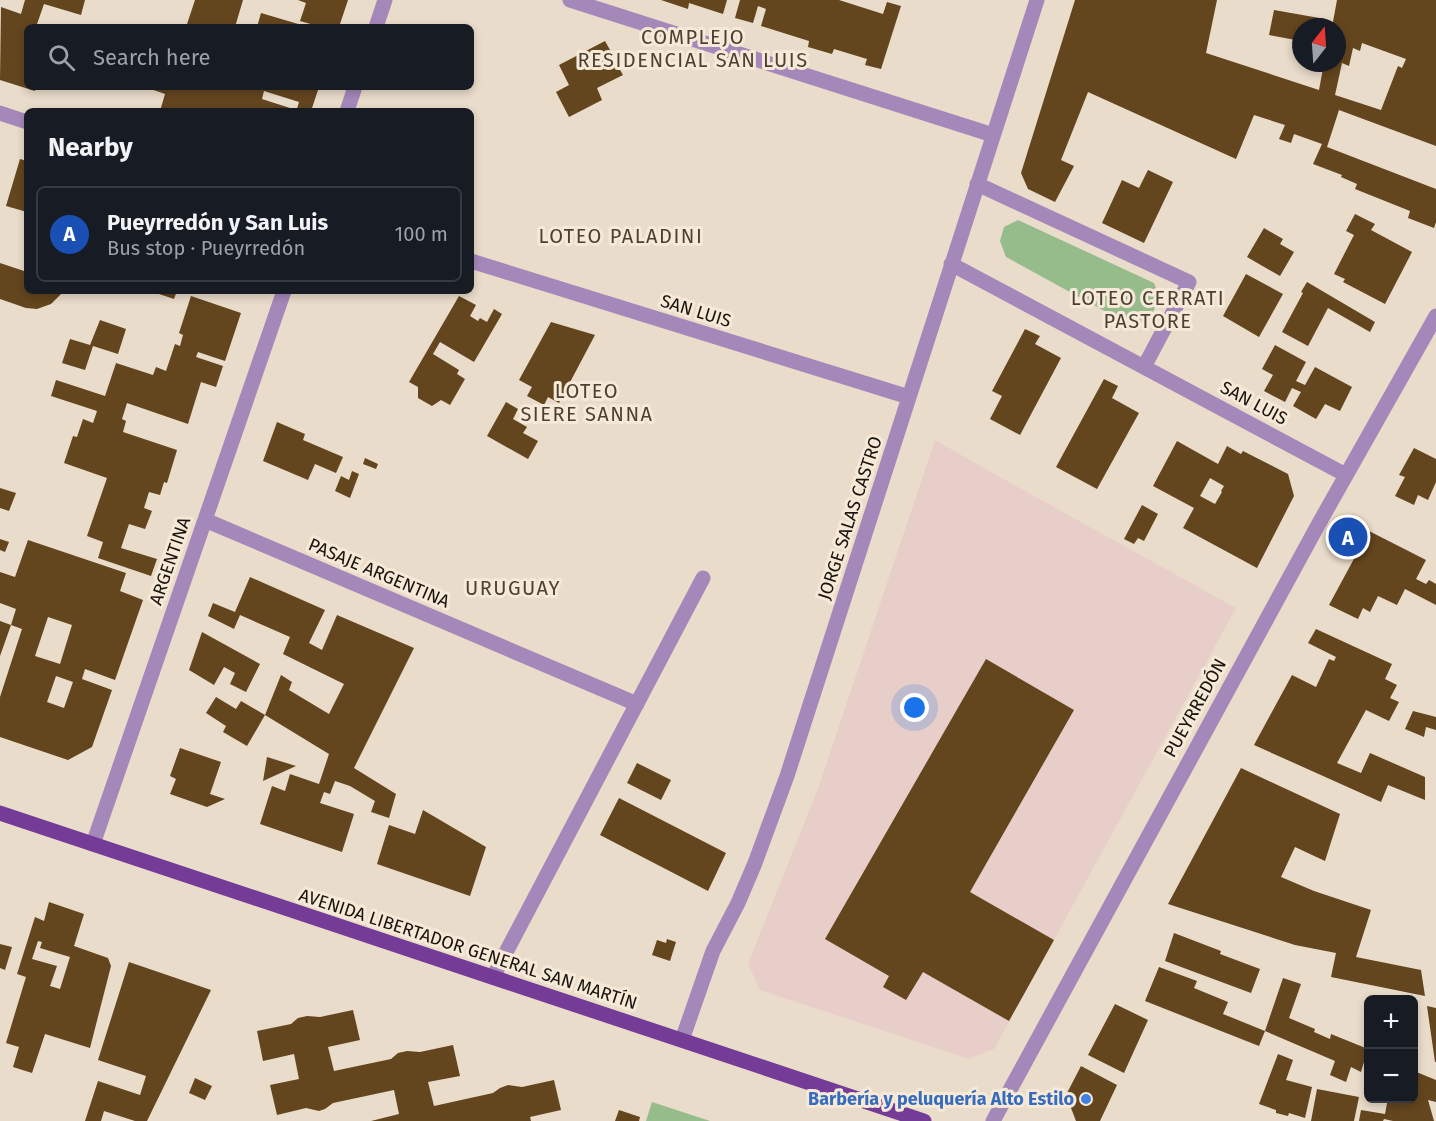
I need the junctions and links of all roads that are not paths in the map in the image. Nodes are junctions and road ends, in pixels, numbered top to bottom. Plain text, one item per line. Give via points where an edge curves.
1 (385, 0) edge
2 (570, 0) edge
3 (1036, 0) edge
4 (377, 24) edge
5 (354, 90) edge
6 (348, 108) edge
7 (0, 114) edge
8 (24, 121) edge
9 (993, 135) junction
10 (977, 184) junction
11 (474, 262) edge
12 (951, 264) junction
13 (283, 294) edge
14 (1436, 316) edge
15 (1143, 367) junction
16 (909, 398) junction
17 (1346, 475) junction
18 (205, 520) junction
19 (703, 578) dead end
20 (637, 704) junction
21 (0, 813) edge
22 (93, 844) junction
23 (493, 977) junction
24 (682, 1040) junction
25 (924, 1121) edge
26 (993, 1121) edge

1 - 4 street
2 - 9 street
3 - 9 street, JORGE SALAS CASTRO
5 - 6 street
7 - 8 street
9 - 10 street, JORGE SALAS CASTRO
10 - 12 street, JORGE SALAS CASTRO
10 - 15 street via 1190,282
11 - 16 street, SAN LUIS
12 - 15 street, SAN LUIS
12 - 16 street, JORGE SALAS CASTRO
13 - 18 street, ARGENTINA
14 - 17 street, PUEYRREDÓN
15 - 17 street, SAN LUIS
16 - 24 street, JORGE SALAS CASTRO via 787,776 755,863 713,951
17 - 26 street, PUEYRREDÓN
18 - 20 street, PASAJE ARGENTINA
18 - 22 street, ARGENTINA
19 - 20 street
20 - 23 street
21 - 22 main road, AVENIDA LIBERTADOR GENERAL SAN MARTÍN
22 - 23 main road, AVENIDA LIBERTADOR GENERAL SAN MARTÍN
23 - 24 main road, AVENIDA LIBERTADOR GENERAL SAN MARTÍN
24 - 25 main road, AVENIDA LIBERTADOR GENERAL SAN MARTÍN

